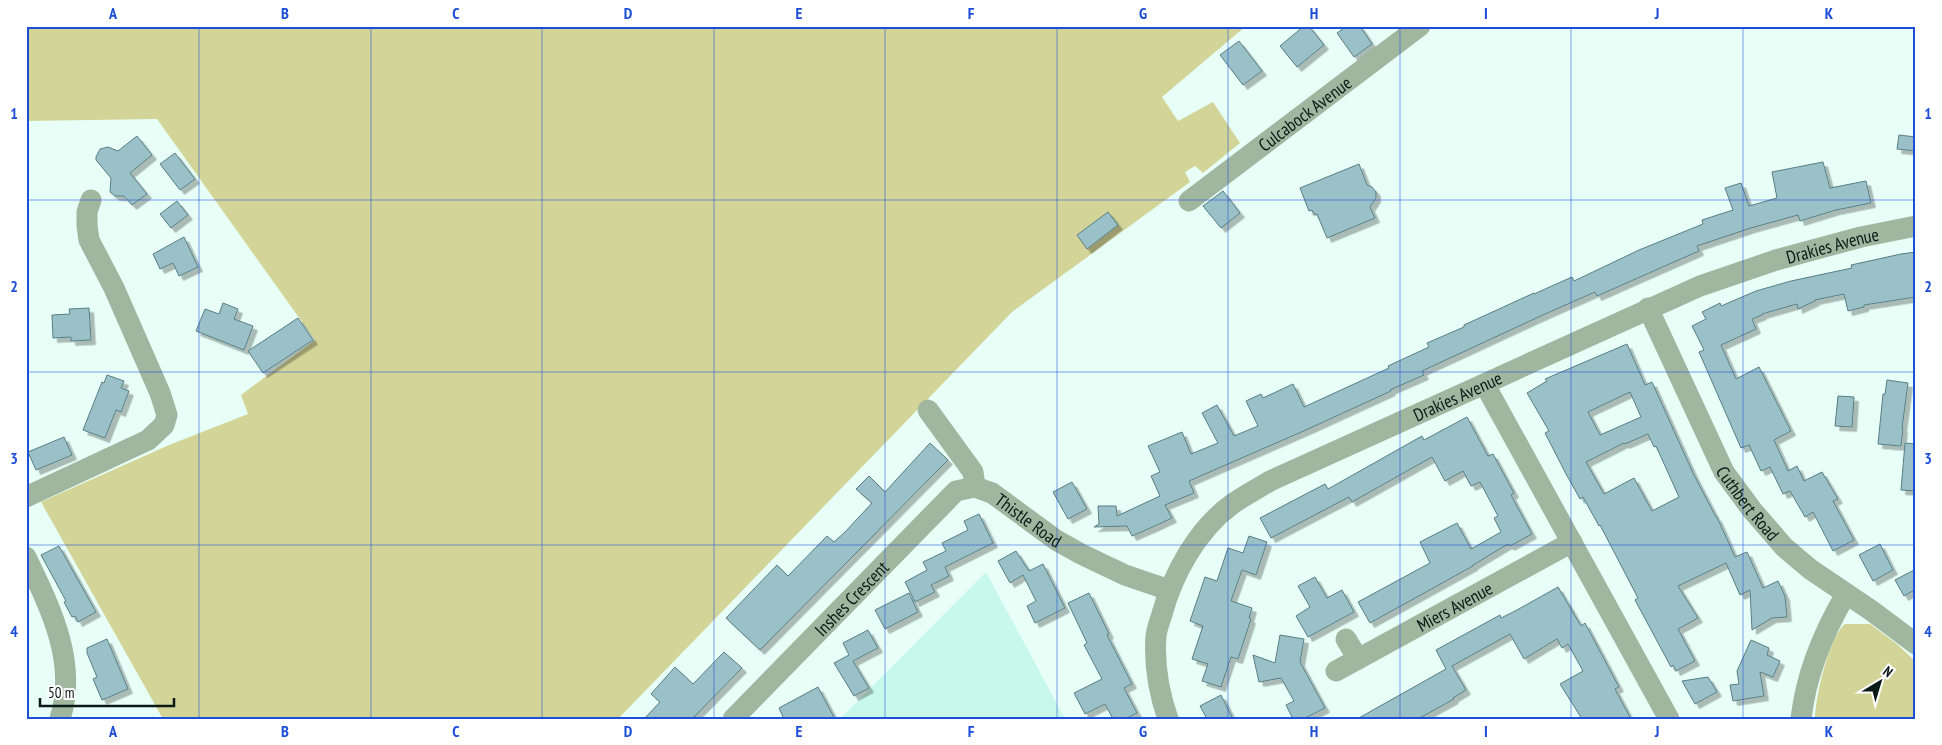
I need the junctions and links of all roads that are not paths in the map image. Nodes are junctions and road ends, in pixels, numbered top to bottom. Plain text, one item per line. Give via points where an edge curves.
1 (1420, 26) edge
2 (91, 200) dead end
3 (1189, 201) dead end
4 (1916, 226) edge
5 (1648, 308) junction
6 (1485, 385) junction
7 (928, 410) dead end
8 (974, 487) junction
9 (26, 497) edge
10 (1572, 542) junction
11 (26, 557) edge
12 (1169, 590) junction
13 (1846, 594) junction
14 (1346, 640) dead end
15 (1916, 644) edge
16 (1358, 659) junction
17 (1336, 671) dead end
18 (60, 719) edge
19 (733, 719) edge
20 (1168, 719) edge
21 (1668, 719) edge
22 (1801, 719) edge

1 - 3 street, Culcabock Avenue
2 - 9 street via 87,212 89,240 114,288 167,415 164,425 148,440
4 - 5 street, Drakies Avenue via 1860,237 1776,260
5 - 6 street, Drakies Avenue
5 - 13 street, Cuthbert Road via 1724,472 1784,547
6 - 10 street
6 - 12 street, Drakies Avenue via 1270,482 1230,506 1205,530 1185,558
7 - 8 street, Thistle Road via 973,472
8 - 12 street, Thistle Road via 992,493 1056,540 1081,554 1124,575
8 - 19 street, Inshes Crescent via 956,491
10 - 16 street, Miers Avenue
10 - 21 street
11 - 18 street via 57,625 67,683
12 - 20 street, Drakies Avenue via 1156,635 1157,672
13 - 15 street, Cuthbert Road
13 - 22 street via 1820,643 1811,668
14 - 16 street
16 - 17 street, Miers Avenue

